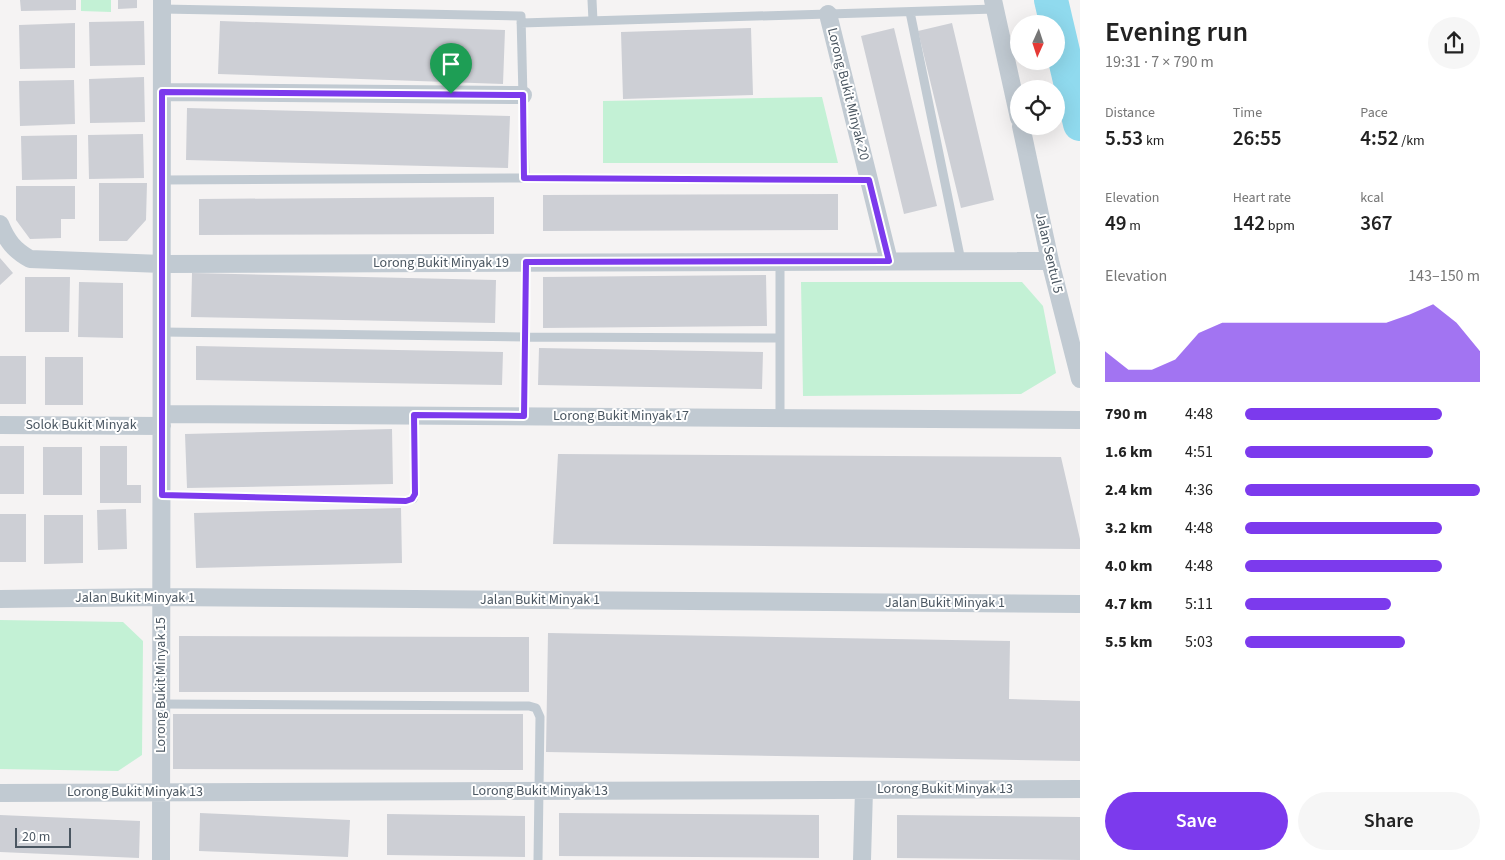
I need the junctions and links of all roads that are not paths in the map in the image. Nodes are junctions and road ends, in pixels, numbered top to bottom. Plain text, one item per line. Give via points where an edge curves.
1 (592, 0) edge
2 (162, 5) edge
3 (994, 5) edge
4 (910, 12) junction
5 (828, 14) junction
6 (593, 21) junction
7 (521, 23) junction
8 (1011, 80) edge
9 (162, 92) junction
10 (523, 95) junction
11 (1023, 135) edge
12 (524, 178) junction
13 (162, 180) junction
14 (869, 180) junction
15 (0, 224) edge
16 (889, 261) junction
17 (961, 261) junction
18 (1050, 261) junction
19 (526, 262) junction
20 (780, 262) junction
21 (162, 264) junction
22 (162, 332) junction
23 (526, 338) junction
24 (780, 338) junction
25 (1080, 378) edge
26 (414, 415) junction
27 (524, 416) junction
28 (780, 417) junction
29 (162, 420) junction
30 (1080, 420) edge
31 (0, 425) edge
32 (162, 495) junction
33 (162, 597) junction
34 (0, 600) edge
35 (1080, 604) edge
36 (162, 704) junction
37 (1080, 789) edge
38 (864, 790) junction
39 (539, 791) junction
40 (0, 792) edge
41 (161, 792) junction
42 (161, 860) edge
43 (538, 860) edge
44 (862, 860) edge

1 - 6 lane
2 - 7 lane via 521,16
2 - 9 street, Lorong Bukit Minyak 15
3 - 4 lane
3 - 8 street
4 - 5 lane
4 - 17 lane
5 - 6 lane
5 - 14 street, Lorong Bukit Minyak 20
6 - 7 lane
7 - 10 lane
9 - 10 street
9 - 13 street, Lorong Bukit Minyak 15
10 - 12 lane
11 - 18 street, Jalan Sentul 5
12 - 13 lane
12 - 14 lane
13 - 21 street, Lorong Bukit Minyak 15
14 - 16 street, Lorong Bukit Minyak 20
15 - 21 street, Lorong Bukit Minyak 19 via 16,251 30,259
16 - 17 street, Lorong Bukit Minyak 19
16 - 20 street, Lorong Bukit Minyak 19
17 - 18 street, Lorong Bukit Minyak 19
18 - 25 street, Jalan Sentul 5
19 - 20 street, Lorong Bukit Minyak 19
19 - 21 street, Lorong Bukit Minyak 19
19 - 23 lane
20 - 24 lane
21 - 22 street, Lorong Bukit Minyak 15
22 - 23 lane
22 - 29 street, Lorong Bukit Minyak 15
23 - 24 lane
23 - 27 lane
24 - 28 lane
26 - 27 street, Lorong Bukit Minyak 17
26 - 29 street, Lorong Bukit Minyak 17
26 - 32 lane via 415,494 406,501
27 - 28 street, Lorong Bukit Minyak 17
28 - 30 street, Lorong Bukit Minyak 17
29 - 31 street, Solok Bukit Minyak
29 - 32 street, Lorong Bukit Minyak 15
32 - 33 street, Lorong Bukit Minyak 15
33 - 34 street, Jalan Bukit Minyak 1
33 - 35 street, Jalan Bukit Minyak 1
33 - 36 street, Lorong Bukit Minyak 15
36 - 39 lane via 529,706 536,708 540,717
36 - 41 street, Lorong Bukit Minyak 15
37 - 38 street, Lorong Bukit Minyak 13
38 - 39 street, Lorong Bukit Minyak 13
38 - 44 street
39 - 41 street, Lorong Bukit Minyak 13
39 - 43 lane
40 - 41 street, Lorong Bukit Minyak 13
41 - 42 street, Lorong Bukit Minyak 15

